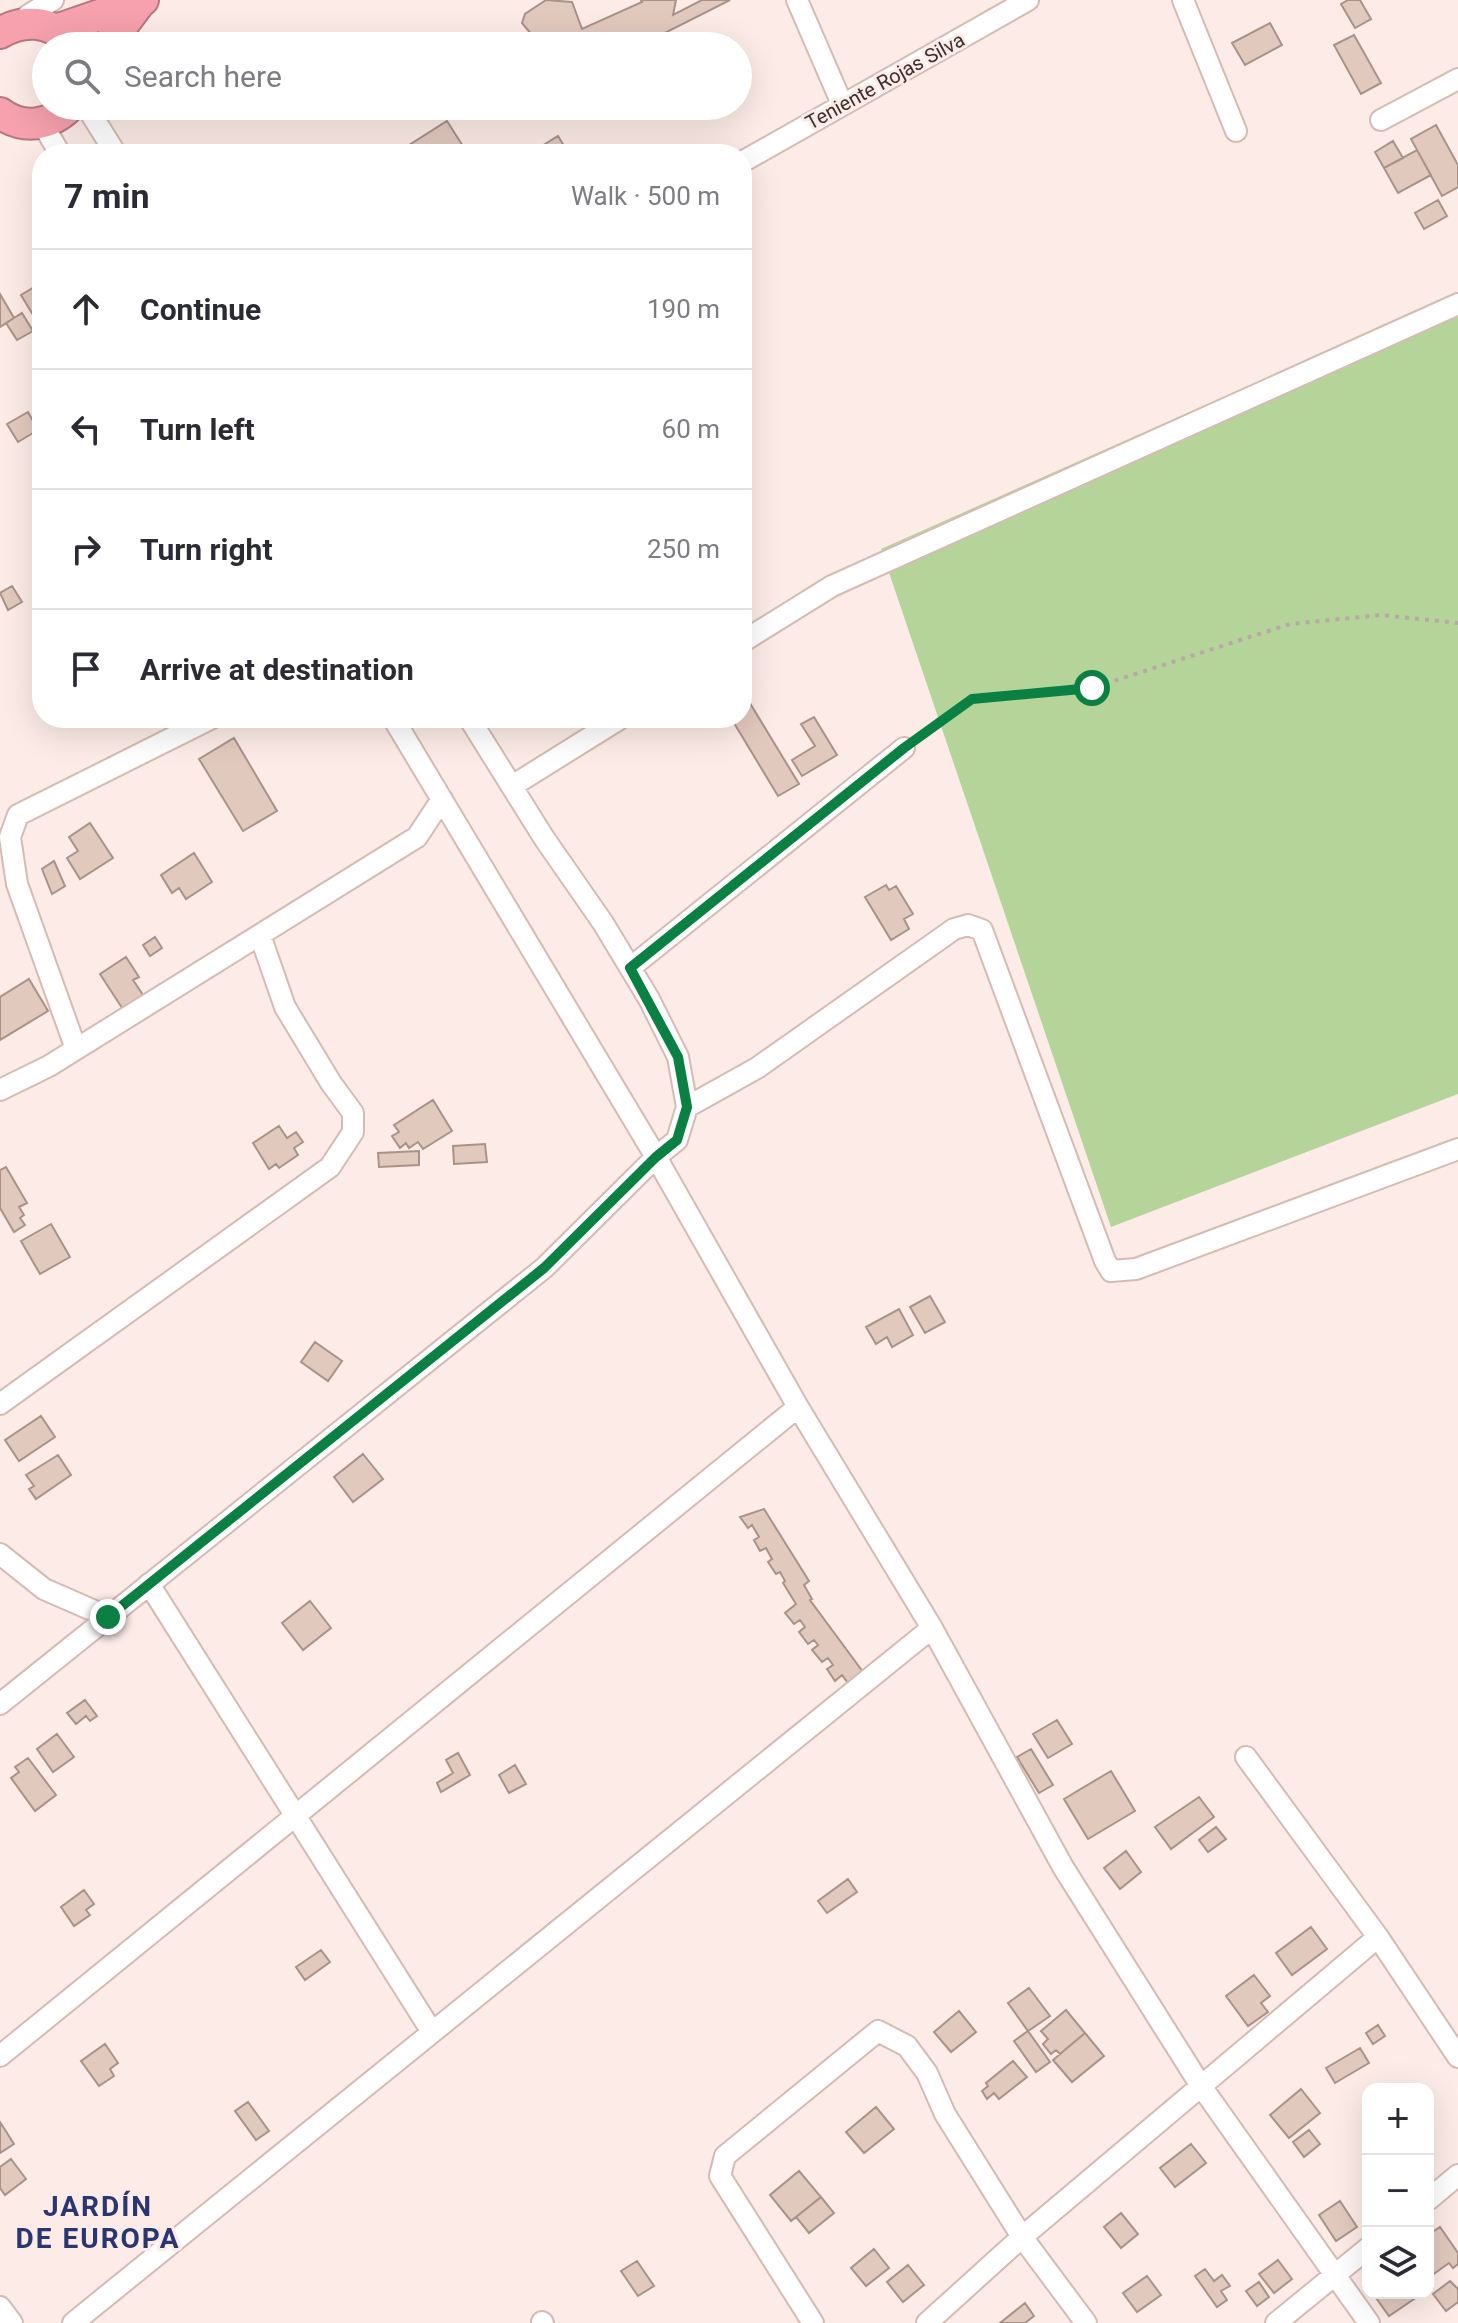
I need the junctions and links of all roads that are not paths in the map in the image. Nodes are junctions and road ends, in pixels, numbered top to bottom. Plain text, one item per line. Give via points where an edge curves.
1 (797, 0) edge
2 (1028, 0) edge
3 (1183, 0) edge
4 (142, 1) edge
5 (43, 19) edge
6 (118, 32) edge
7 (0, 33) edge
8 (1458, 79) edge
9 (842, 104) junction
10 (0, 113) edge
11 (48, 120) edge
12 (95, 120) edge
13 (1381, 120) dead end
14 (24, 125) edge
15 (1236, 131) dead end
16 (48, 144) edge
17 (110, 144) edge
18 (752, 156) edge
19 (1458, 304) edge
20 (752, 636) edge
21 (192, 728) edge
22 (399, 728) edge
23 (475, 728) edge
24 (605, 728) edge
25 (904, 748) road end
26 (512, 786) junction
27 (442, 799) junction
28 (9, 820) edge
29 (260, 935) junction
30 (630, 968) junction
31 (76, 1049) junction
32 (0, 1090) edge
33 (687, 1107) junction
34 (1458, 1149) edge
35 (656, 1157) junction
36 (0, 1404) edge
37 (798, 1407) junction
38 (0, 1554) edge
39 (149, 1584) junction
40 (108, 1617) junction
41 (932, 1628) junction
42 (0, 1704) edge
43 (1246, 1757) dead end
44 (294, 1815) junction
45 (1378, 1937) junction
46 (432, 2032) junction
47 (0, 2056) edge
48 (1458, 2057) edge
49 (1201, 2086) junction
50 (1458, 2175) edge
51 (1434, 2195) edge
52 (1022, 2237) junction
53 (1362, 2253) edge
54 (1336, 2274) junction
55 (0, 2307) edge
56 (12, 2323) edge
57 (73, 2323) edge
58 (813, 2323) edge
59 (927, 2323) edge
60 (1086, 2323) edge
61 (1276, 2323) edge
62 (1369, 2323) edge

1 - 9 street
2 - 9 street, Teniente Rojas Silva
3 - 15 street
4 - 5 highway
4 - 6 highway
5 - 7 highway
8 - 13 street
9 - 18 street, Teniente Rojas Silva
10 - 14 highway
11 - 14 highway
12 - 17 street
14 - 16 street
19 - 20 street via 832,586
21 - 28 street
22 - 27 street
23 - 26 street
24 - 26 street
25 - 30 street
26 - 30 street
27 - 29 street via 417,837
27 - 35 street
28 - 31 street via 17,884
29 - 31 street
29 - 36 street via 285,1007 353,1113 353,1132 330,1167
30 - 33 street via 678,1057
31 - 32 street
33 - 34 street via 757,1068 954,929 968,925 982,930 1111,1271 1136,1269
33 - 35 street via 677,1140
35 - 37 street
35 - 39 street via 544,1268
37 - 41 street
37 - 44 street
38 - 40 street via 44,1589
39 - 40 street
39 - 44 street
40 - 42 street
41 - 46 street
41 - 49 street via 1063,1867
43 - 45 street
44 - 46 street
44 - 47 street
45 - 48 street
45 - 49 street
46 - 57 street
49 - 52 street
49 - 54 street
50 - 51 street
52 - 58 street via 945,2114 927,2073 907,2046 878,2031 725,2156 720,2176
52 - 59 street
52 - 60 street
53 - 54 street
54 - 61 street
54 - 62 street
55 - 56 street

